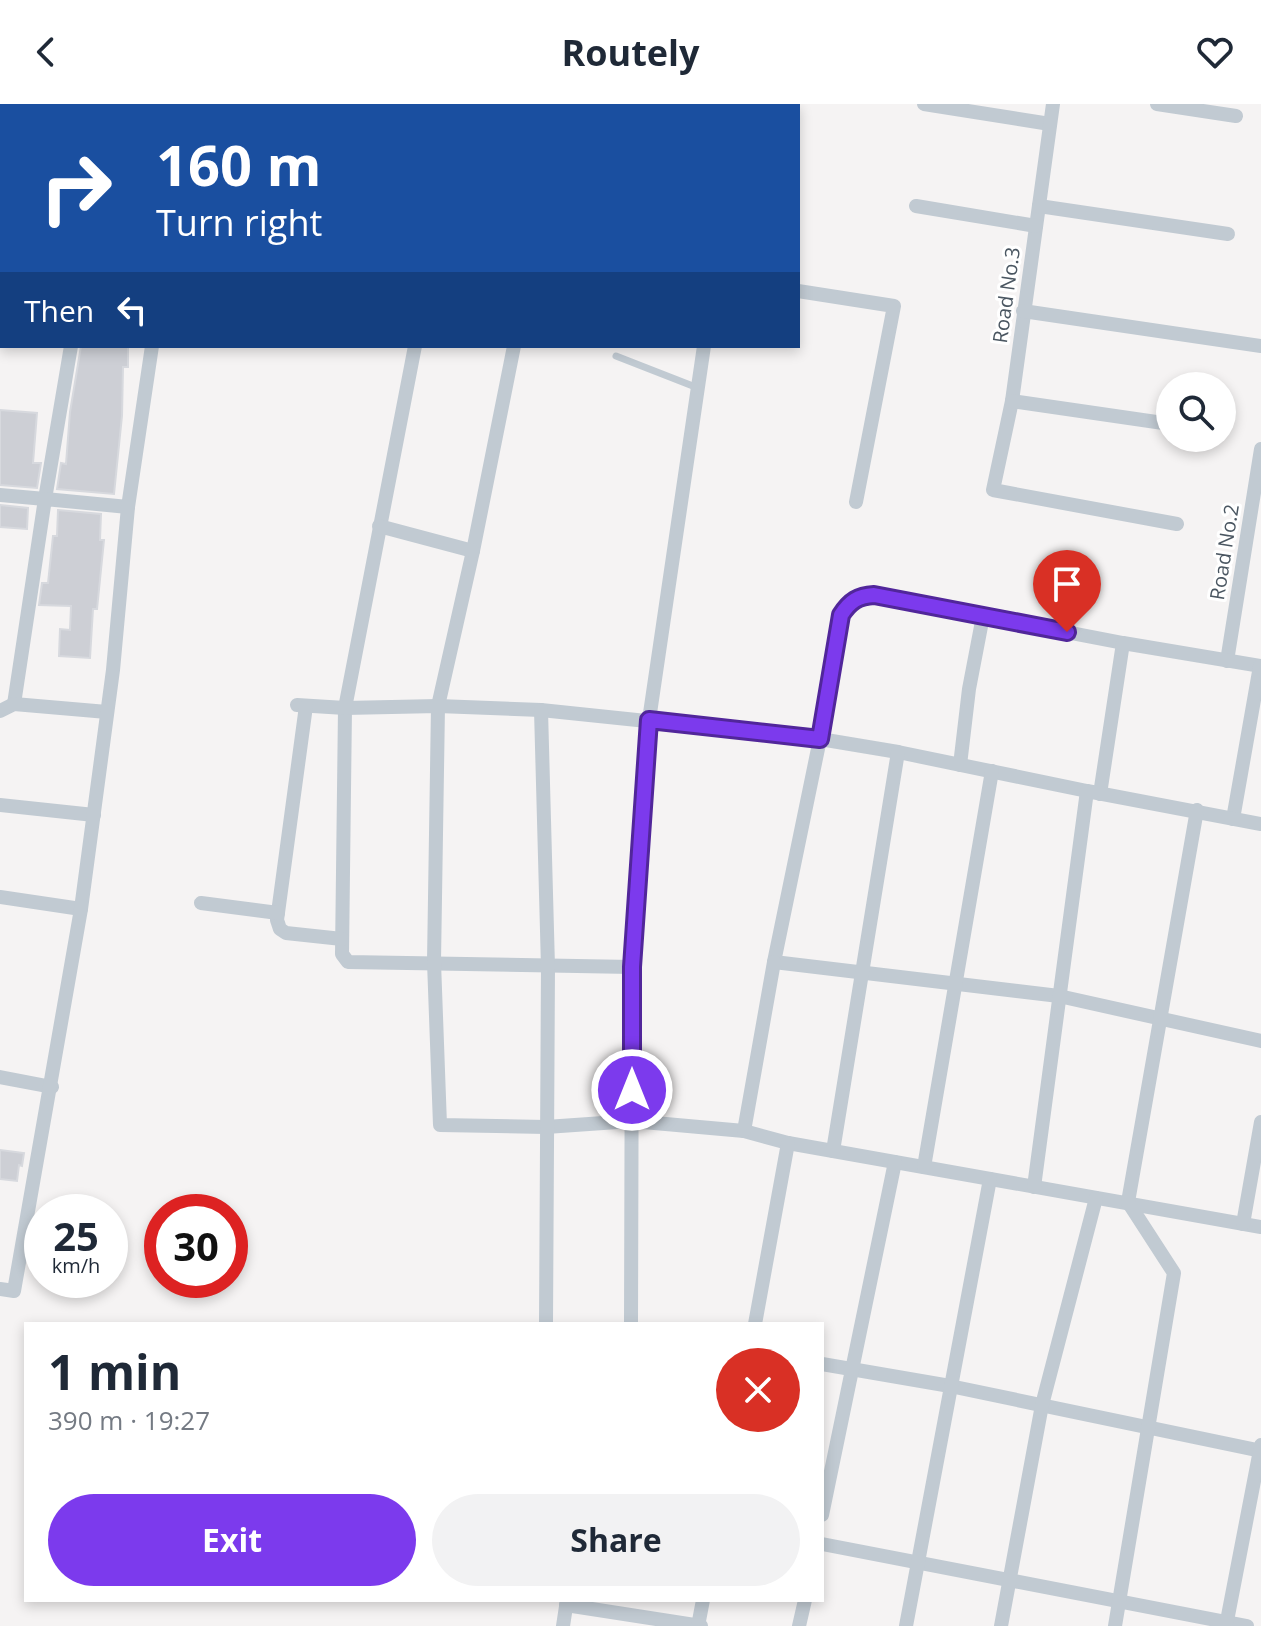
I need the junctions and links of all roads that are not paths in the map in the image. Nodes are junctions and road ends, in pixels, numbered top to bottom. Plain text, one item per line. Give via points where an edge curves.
1 (924, 104) edge
2 (1053, 104) edge
3 (1157, 104) edge
4 (1236, 116) dead end
5 (1050, 124) junction
6 (916, 206) dead end
7 (1039, 206) junction
8 (1036, 226) junction
9 (1228, 234) dead end
10 (800, 291) edge
11 (1023, 311) junction
12 (1261, 346) edge
13 (71, 348) edge
14 (152, 348) edge
15 (415, 348) edge
16 (514, 348) edge
17 (704, 348) edge
18 (616, 356) dead end
19 (698, 388) junction
20 (1012, 401) junction
21 (1156, 422) edge
22 (1261, 449) edge
23 (0, 495) edge
24 (45, 499) junction
25 (856, 502) dead end
26 (128, 507) junction
27 (1177, 524) dead end
28 (379, 526) junction
29 (473, 551) junction
30 (983, 616) junction
31 (1123, 643) junction
32 (1227, 661) junction
33 (1260, 666) edge
34 (14, 704) junction
35 (438, 706) junction
36 (345, 708) junction
37 (541, 710) junction
38 (0, 711) edge
39 (107, 712) junction
40 (649, 720) junction
41 (820, 739) junction
42 (898, 752) junction
43 (960, 765) junction
44 (992, 771) junction
45 (1094, 792) junction
46 (0, 805) edge
47 (1197, 810) junction
48 (94, 815) junction
49 (1233, 819) junction
50 (1261, 824) edge
51 (0, 897) edge
52 (201, 903) dead end
53 (81, 909) junction
54 (278, 913) junction
55 (342, 939) junction
56 (434, 962) junction
57 (774, 962) junction
58 (548, 967) junction
59 (632, 967) junction
60 (861, 972) junction
61 (956, 984) junction
62 (1059, 996) junction
63 (1159, 1020) junction
64 (1261, 1041) edge
65 (0, 1077) edge
66 (52, 1087) junction
67 (632, 1121) junction
68 (1261, 1122) edge
69 (546, 1127) junction
70 (744, 1131) junction
71 (788, 1143) junction
72 (833, 1151) junction
73 (895, 1162) junction
74 (924, 1167) junction
75 (990, 1179) junction
76 (1034, 1187) junction
77 (1096, 1198) junction
78 (1128, 1202) junction
79 (1243, 1224) junction
80 (1261, 1227) edge
81 (0, 1289) edge
82 (546, 1322) edge
83 (631, 1322) edge
84 (755, 1322) edge
85 (824, 1364) edge
86 (850, 1368) junction
87 (950, 1386) junction
88 (1042, 1405) junction
89 (1148, 1428) junction
90 (1261, 1449) edge
91 (824, 1504) edge
92 (824, 1544) edge
93 (916, 1563) junction
94 (1009, 1581) junction
95 (1119, 1601) junction
96 (566, 1602) edge
97 (703, 1602) edge
98 (805, 1602) edge
99 (663, 1623) edge
100 (1226, 1624) edge
101 (563, 1626) edge
102 (699, 1626) edge
103 (799, 1626) edge
104 (906, 1626) edge
105 (1001, 1626) edge
106 (1115, 1626) edge
107 (1247, 1626) edge

1 - 5 street
2 - 5 street, Road No.3
3 - 4 street
5 - 7 street, Road No.3
6 - 8 street
7 - 8 street, Road No.3
7 - 9 street
8 - 11 street, Road No.3
10 - 25 street via 894,306
11 - 12 street
11 - 20 street, Road No.3
13 - 24 street
14 - 26 street
15 - 28 street
16 - 29 street
17 - 19 street
18 - 19 lane
19 - 40 street
20 - 21 street
20 - 27 street, Road No.3 via 993,490
22 - 32 street, Road No.2
23 - 24 street
24 - 26 street
24 - 34 street
26 - 39 street
28 - 29 street
28 - 36 street
29 - 35 street
30 - 31 street
30 - 41 street via 874,595 855,599 841,615
30 - 43 street
31 - 32 street
31 - 45 street
32 - 33 street
33 - 49 street
34 - 38 street
34 - 39 street
35 - 36 street
35 - 37 street
35 - 56 street
36 - 54 street via 301,706
36 - 55 street
37 - 40 street
37 - 58 street
39 - 48 street
40 - 41 street
40 - 59 street
41 - 42 street
41 - 57 street
42 - 43 street
42 - 60 street
43 - 44 street
44 - 45 street
44 - 61 street
45 - 47 street
45 - 62 street
46 - 48 street
47 - 49 street
47 - 63 street
48 - 53 street
49 - 50 street
51 - 53 street
52 - 54 street
53 - 66 street
54 - 55 street via 280,929 286,933
55 - 56 street via 348,962
56 - 58 street
56 - 69 street via 440,1125
57 - 60 street
57 - 70 street
58 - 59 street
58 - 69 street
59 - 67 street
60 - 61 street
60 - 72 street
61 - 62 street
61 - 74 street
62 - 63 street
62 - 76 street
63 - 64 street
63 - 78 street
65 - 66 street
66 - 81 street via 14,1291
67 - 69 street
67 - 70 street
67 - 83 street
68 - 79 street
69 - 82 street
70 - 71 street
71 - 72 street
71 - 84 street
72 - 73 street
73 - 74 street
73 - 86 street
74 - 75 street
75 - 76 street
75 - 87 street
76 - 77 street
77 - 78 street
77 - 88 street
78 - 79 street
78 - 89 street via 1174,1273
79 - 80 street
85 - 86 street
86 - 87 street
86 - 91 street
87 - 88 street
87 - 93 street
88 - 89 street
88 - 94 street
89 - 90 street
89 - 95 street
90 - 100 street
92 - 93 street
93 - 94 street
93 - 104 street
94 - 95 street
94 - 105 street
95 - 100 street
95 - 106 street
96 - 99 street
96 - 101 street
97 - 102 street
98 - 103 street
99 - 102 street
100 - 107 street

